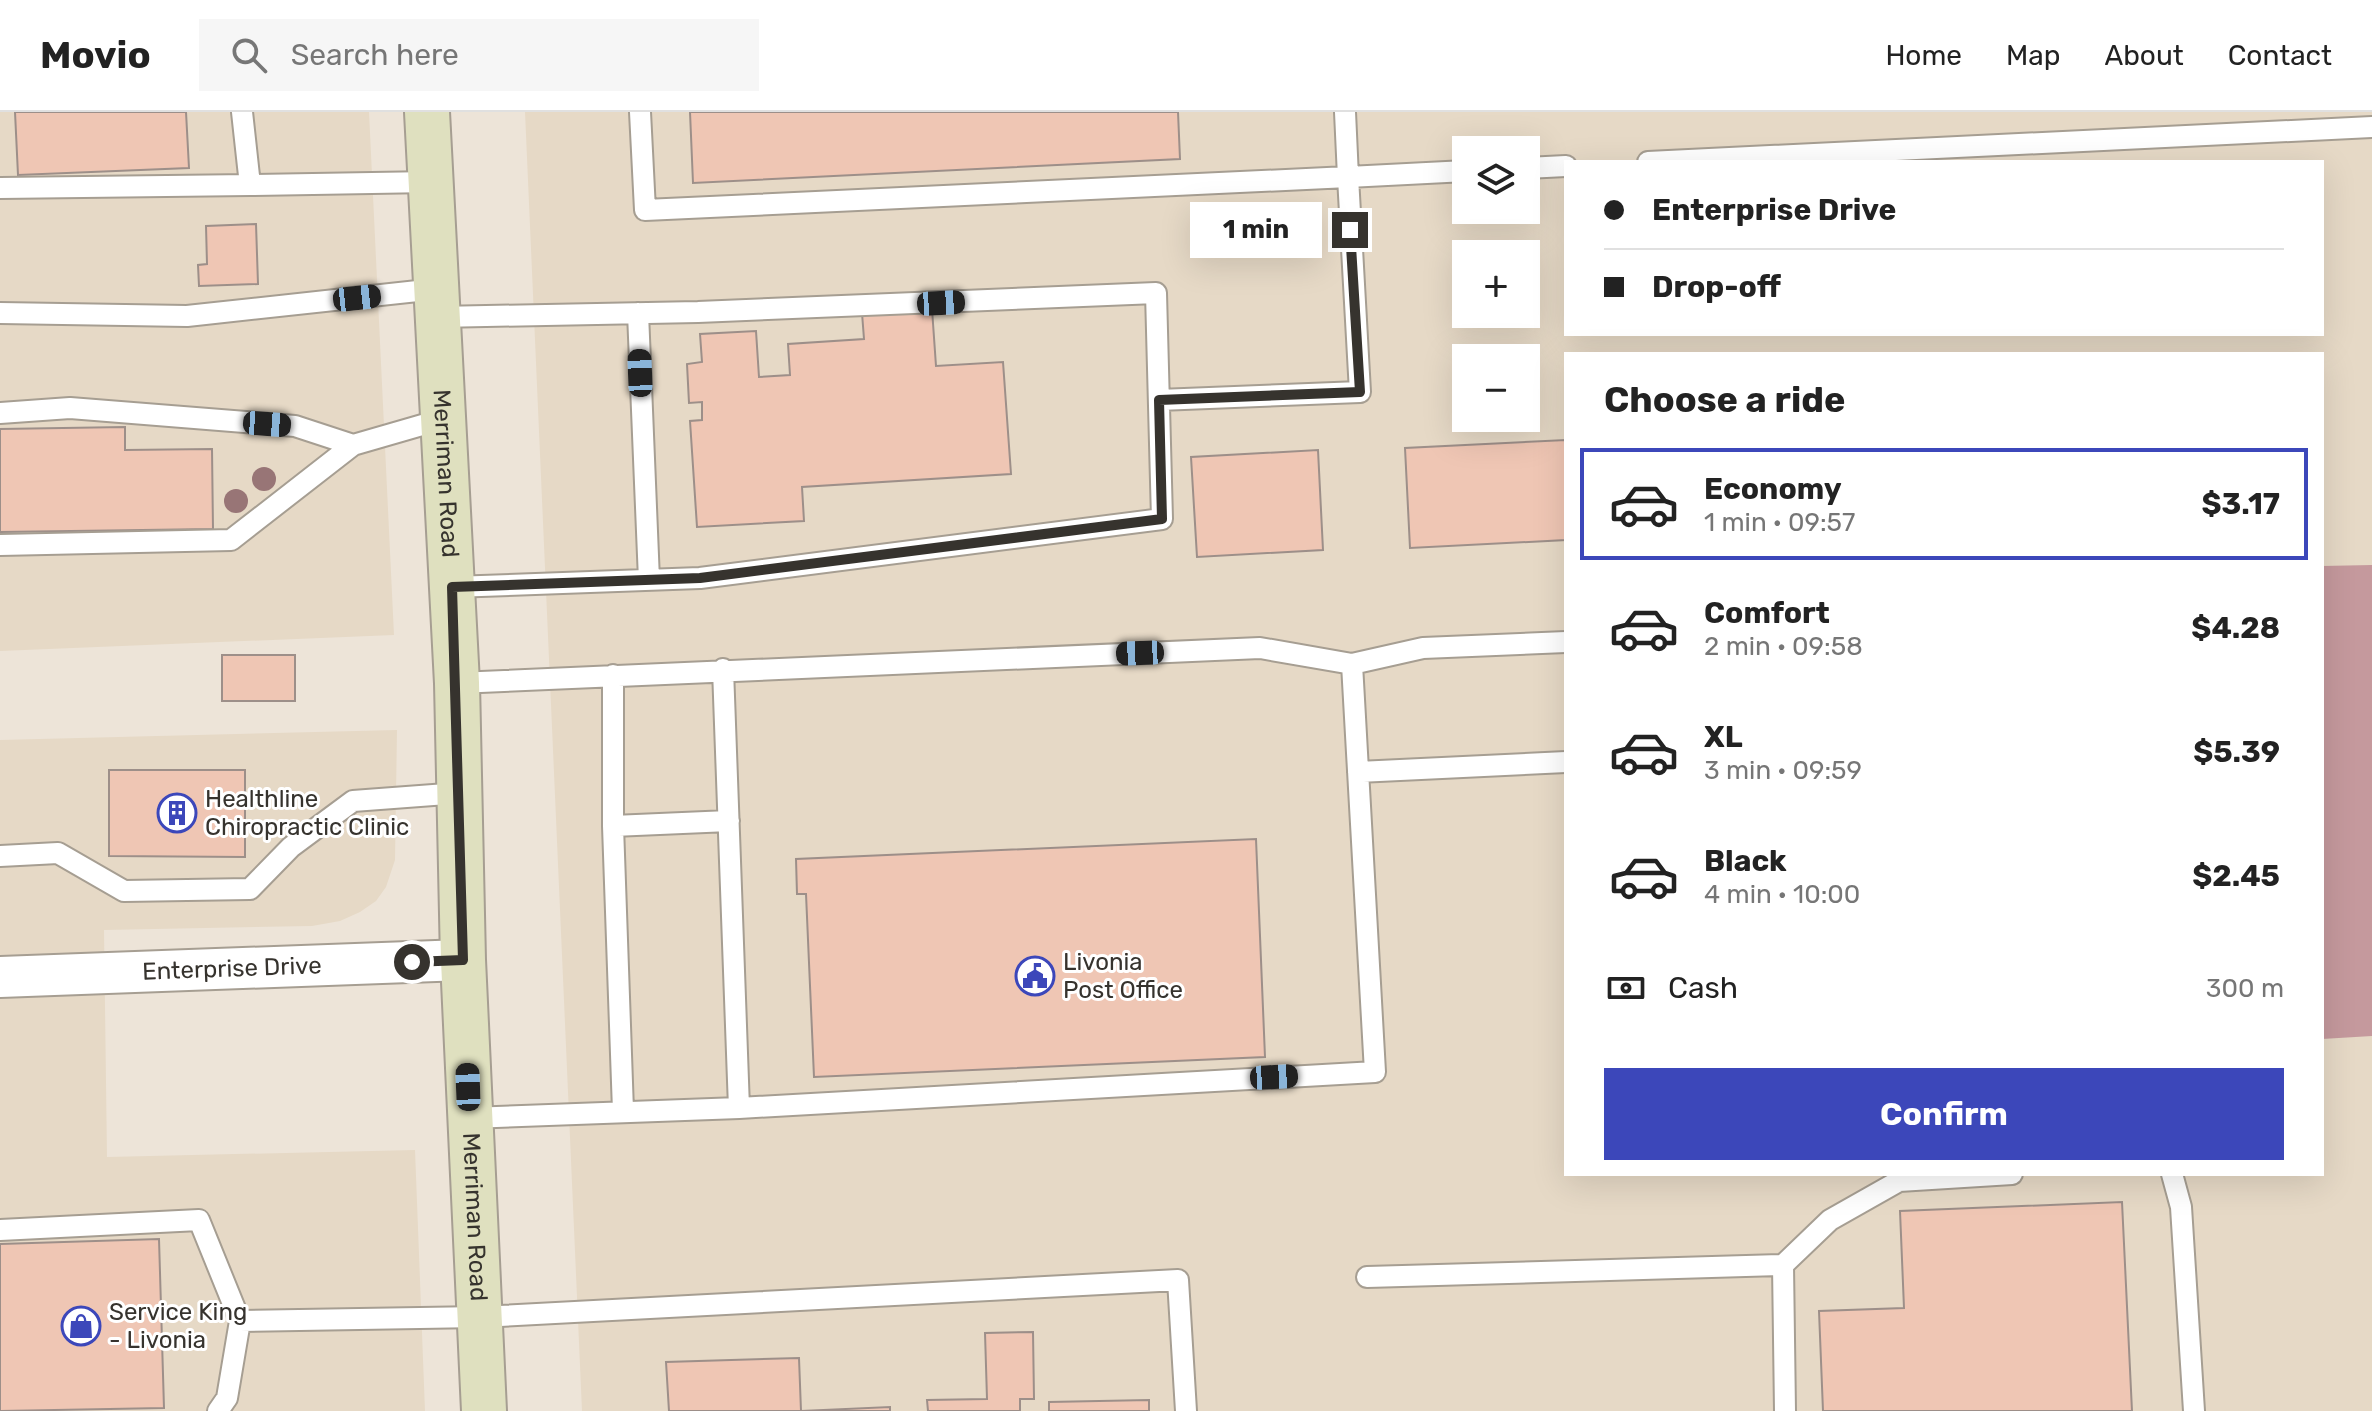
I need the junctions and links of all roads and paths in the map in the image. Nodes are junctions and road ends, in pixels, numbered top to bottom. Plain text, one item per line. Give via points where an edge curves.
1 (242, 112) edge
2 (427, 112) edge
3 (640, 112) edge
4 (1345, 112) edge
5 (2372, 127) edge
6 (1689, 160) edge
7 (1564, 166) edge
8 (1540, 167) edge
9 (1452, 172) edge
10 (1348, 177) junction
11 (431, 182) junction
12 (250, 185) junction
13 (0, 188) edge
14 (437, 303) junction
15 (0, 313) edge
16 (638, 313) junction
17 (1159, 400) junction
18 (0, 413) edge
19 (443, 419) junction
20 (353, 445) junction
21 (0, 545) edge
22 (649, 580) junction
23 (452, 587) junction
24 (1564, 642) edge
25 (1352, 664) junction
26 (723, 669) junction
27 (613, 675) junction
28 (457, 683) junction
29 (1564, 762) edge
30 (1358, 772) junction
31 (460, 793) junction
32 (729, 821) junction
33 (613, 826) junction
34 (0, 856) edge
35 (463, 960) junction
36 (0, 977) edge
37 (739, 1108) junction
38 (623, 1111) junction
39 (469, 1118) junction
40 (1980, 1176) edge
41 (2173, 1176) edge
42 (0, 1230) edge
43 (1783, 1265) junction
44 (1367, 1277) dead end
45 (480, 1317) junction
46 (240, 1321) junction
47 (218, 1411) edge
48 (484, 1411) edge
49 (1186, 1411) edge
50 (1785, 1411) edge
51 (2194, 1411) edge

1 - 12 lane
2 - 11 main road, Merriman Road
3 - 10 lane via 645,210
4 - 10 lane
5 - 6 lane
7 - 8 lane
9 - 10 lane
10 - 17 lane via 1360,392
11 - 12 lane
11 - 14 main road, Merriman Road
12 - 13 lane
14 - 15 lane via 187,316
14 - 16 lane
14 - 19 main road, Merriman Road
16 - 17 lane via 1156,293
16 - 22 lane
17 - 22 lane via 1162,519
18 - 20 lane via 70,408 295,426
19 - 20 lane
19 - 23 main road, Merriman Road
20 - 21 lane via 231,540
22 - 23 lane
23 - 28 main road, Merriman Road
24 - 25 lane via 1423,648
25 - 26 lane via 1260,648
25 - 30 lane
26 - 27 lane
26 - 32 lane
27 - 28 lane
27 - 33 lane
28 - 31 main road, Merriman Road
29 - 30 lane
30 - 37 lane via 1375,1072
31 - 34 lane via 353,801 291,847 250,889 124,891 58,853
31 - 35 main road, Merriman Road
32 - 33 lane
32 - 37 lane
33 - 38 lane
35 - 36 street, Enterprise Drive
35 - 39 main road, Merriman Road
37 - 38 lane
38 - 39 lane
39 - 45 main road, Merriman Road
40 - 43 lane via 1899,1181 1830,1220
41 - 51 lane via 2181,1207
42 - 46 lane via 199,1220
43 - 44 lane
43 - 50 lane
45 - 46 lane
45 - 48 main road, Merriman Road
45 - 49 lane via 1178,1280
46 - 47 lane via 227,1398

